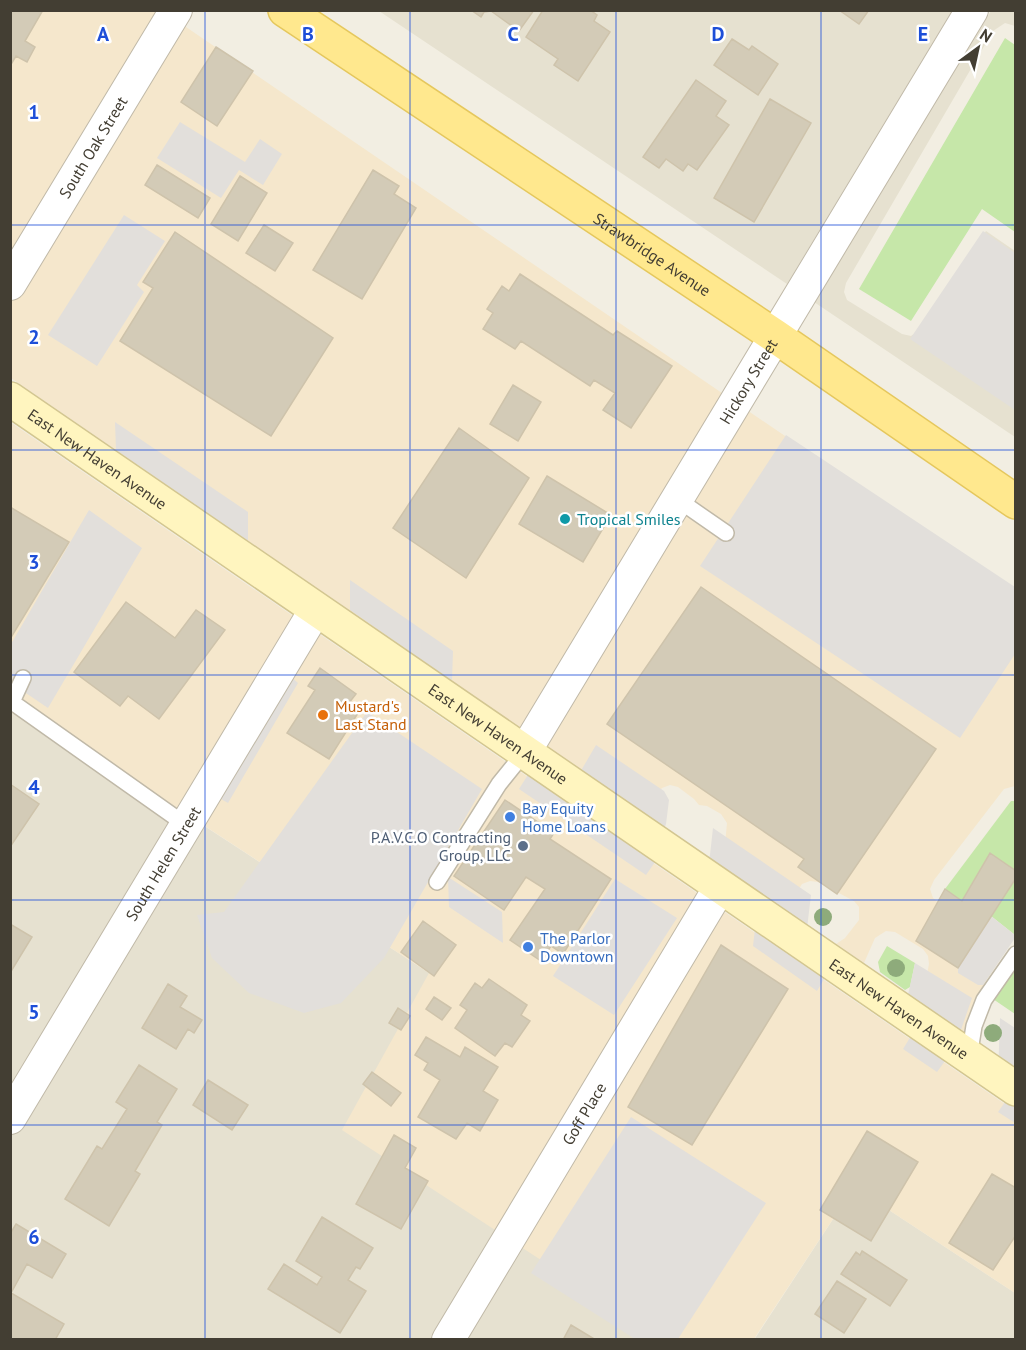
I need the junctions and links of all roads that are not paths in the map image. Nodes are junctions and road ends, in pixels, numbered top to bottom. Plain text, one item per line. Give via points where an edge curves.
1 (176, 10) edge
2 (285, 10) edge
3 (972, 10) edge
4 (10, 284) edge
5 (775, 336) junction
6 (10, 399) edge
7 (677, 499) junction
8 (1016, 502) edge
9 (726, 533) dead end
10 (316, 609) junction
11 (23, 678) dead end
12 (524, 753) junction
13 (186, 825) junction
14 (437, 882) dead end
15 (720, 887) junction
16 (1016, 954) edge
17 (969, 1058) junction
18 (1016, 1089) edge
19 (10, 1118) edge
20 (448, 1340) edge

1 - 4 street, South Oak Street
2 - 5 main road, Strawbridge Avenue
3 - 5 street, Hickory Street
5 - 7 street, Hickory Street
5 - 8 main road, Strawbridge Avenue
6 - 10 street, East New Haven Avenue
7 - 9 lane
7 - 12 street, Hickory Street
10 - 12 street, East New Haven Avenue
10 - 13 street, South Helen Street
11 - 13 lane via 12,702
12 - 14 lane via 499,784
12 - 15 street, East New Haven Avenue
13 - 19 street, South Helen Street
15 - 17 street, East New Haven Avenue
15 - 20 street, Goff Place
16 - 17 lane via 984,1000 974,1026
17 - 18 street, East New Haven Avenue

